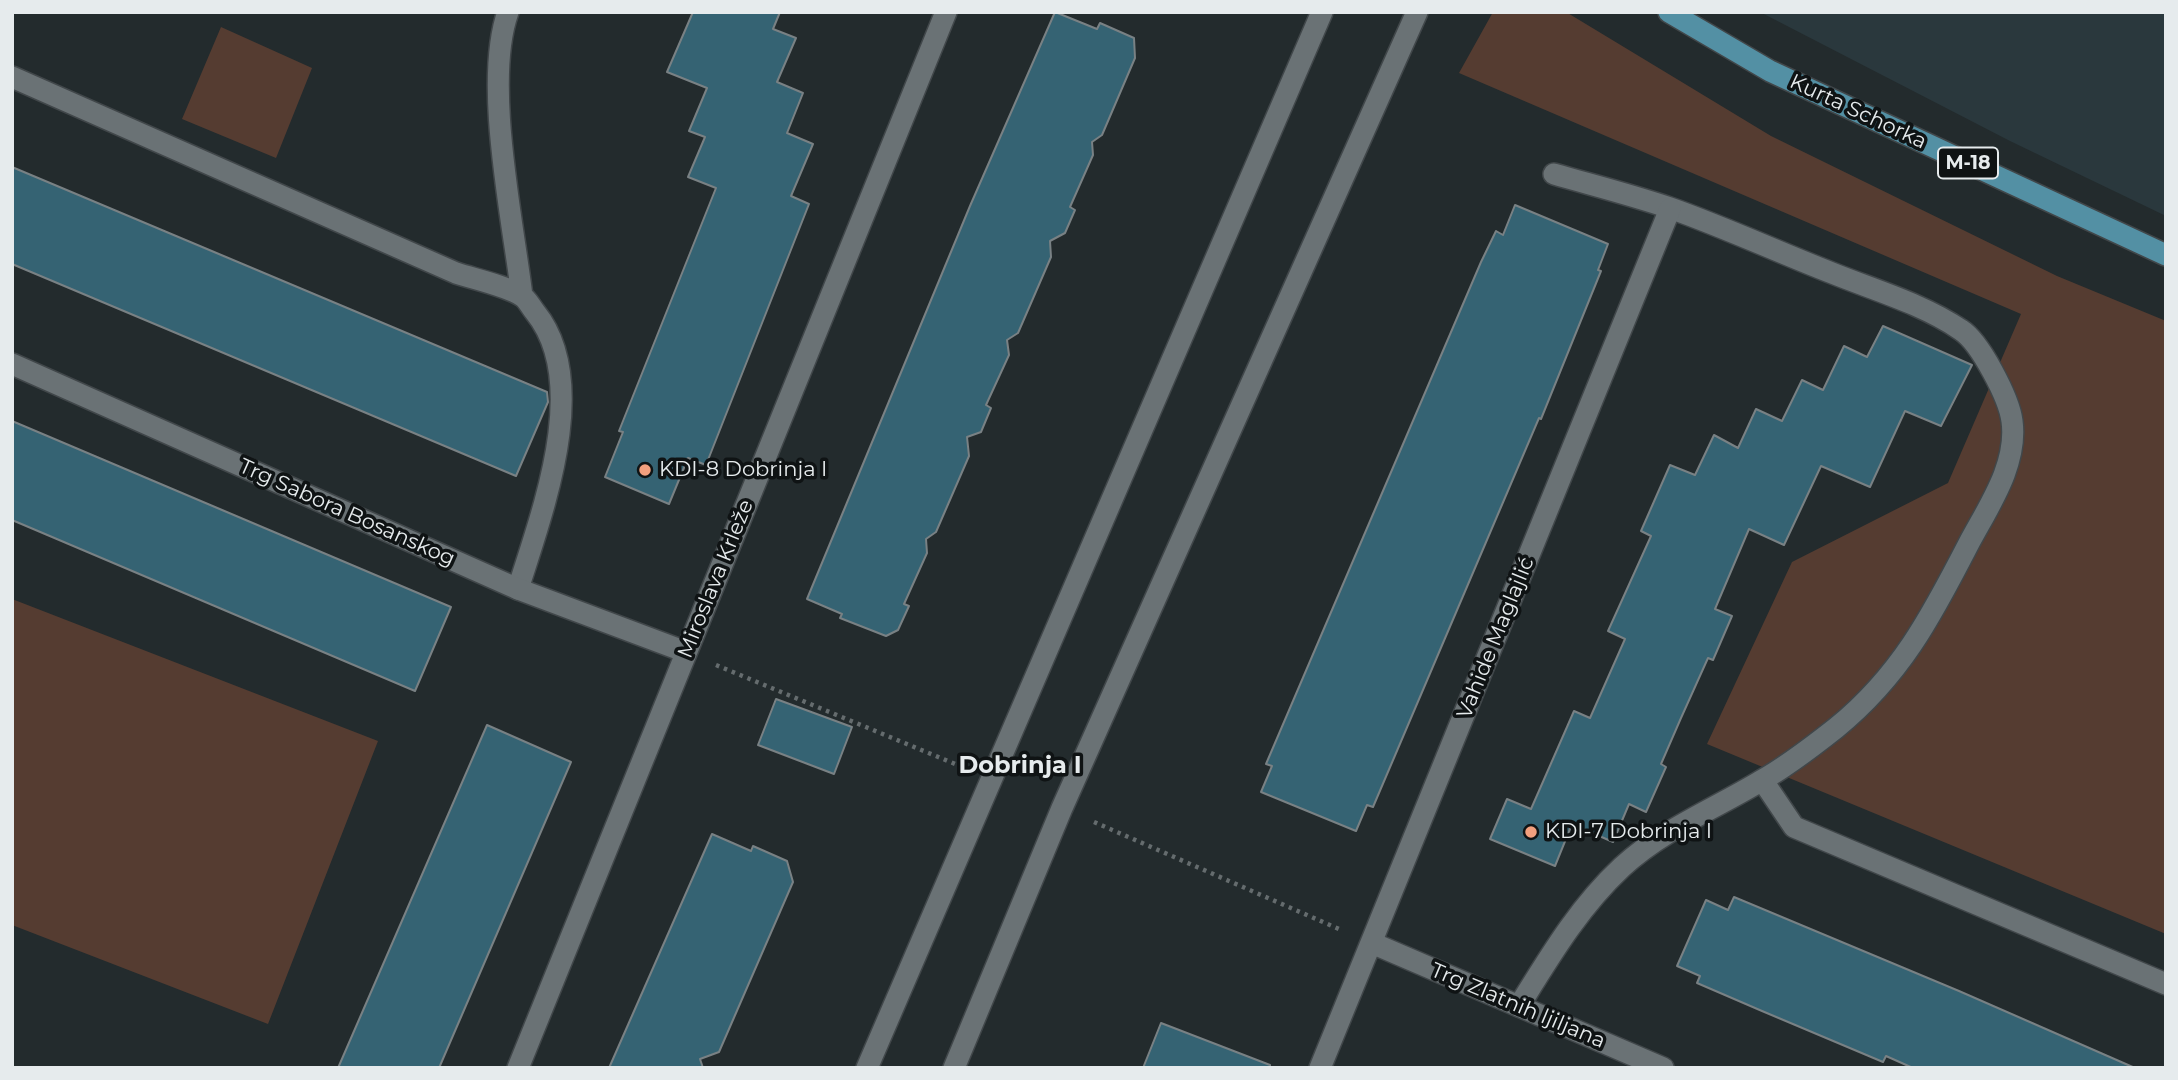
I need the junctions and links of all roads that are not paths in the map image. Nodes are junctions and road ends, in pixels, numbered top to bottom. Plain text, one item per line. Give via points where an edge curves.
1 (508, 12) edge
2 (946, 12) edge
3 (1322, 12) edge
4 (1417, 12) edge
5 (1669, 12) edge
6 (12, 77) edge
7 (1554, 174) dead end
8 (1670, 208) junction
9 (2166, 255) edge
10 (522, 296) junction
11 (12, 364) edge
12 (518, 589) junction
13 (686, 652) junction
14 (1762, 780) junction
15 (1372, 943) junction
16 (2166, 984) edge
17 (1519, 1006) junction
18 (518, 1068) edge
19 (867, 1068) edge
20 (954, 1068) edge
21 (1320, 1068) edge
22 (1663, 1068) edge

1 - 10 street via 498,102
2 - 13 street, Miroslava Krleže
3 - 19 street
4 - 20 street via 1062,808
5 - 9 main road, Kurta Schorka / M-18 via 1770,71
6 - 10 street via 456,273
7 - 8 street
8 - 14 street via 1900,300 1962,330 1983,350 2012,419 2013,450 2002,480 1897,669 1833,730
8 - 15 street, Vahide Maglajlić
10 - 12 street via 548,327 559,366 562,407 546,496
11 - 12 street, Trg Sabora Bosanskog
12 - 13 street, Trg Sabora Bosanskog
13 - 18 street, Miroslava Krleže
14 - 16 street via 1794,827
14 - 17 street via 1678,827 1624,865 1572,920
15 - 17 street, Trg Zlatnih ljiljana
15 - 21 street, Vahide Maglajlić
17 - 22 street, Trg Zlatnih ljiljana

